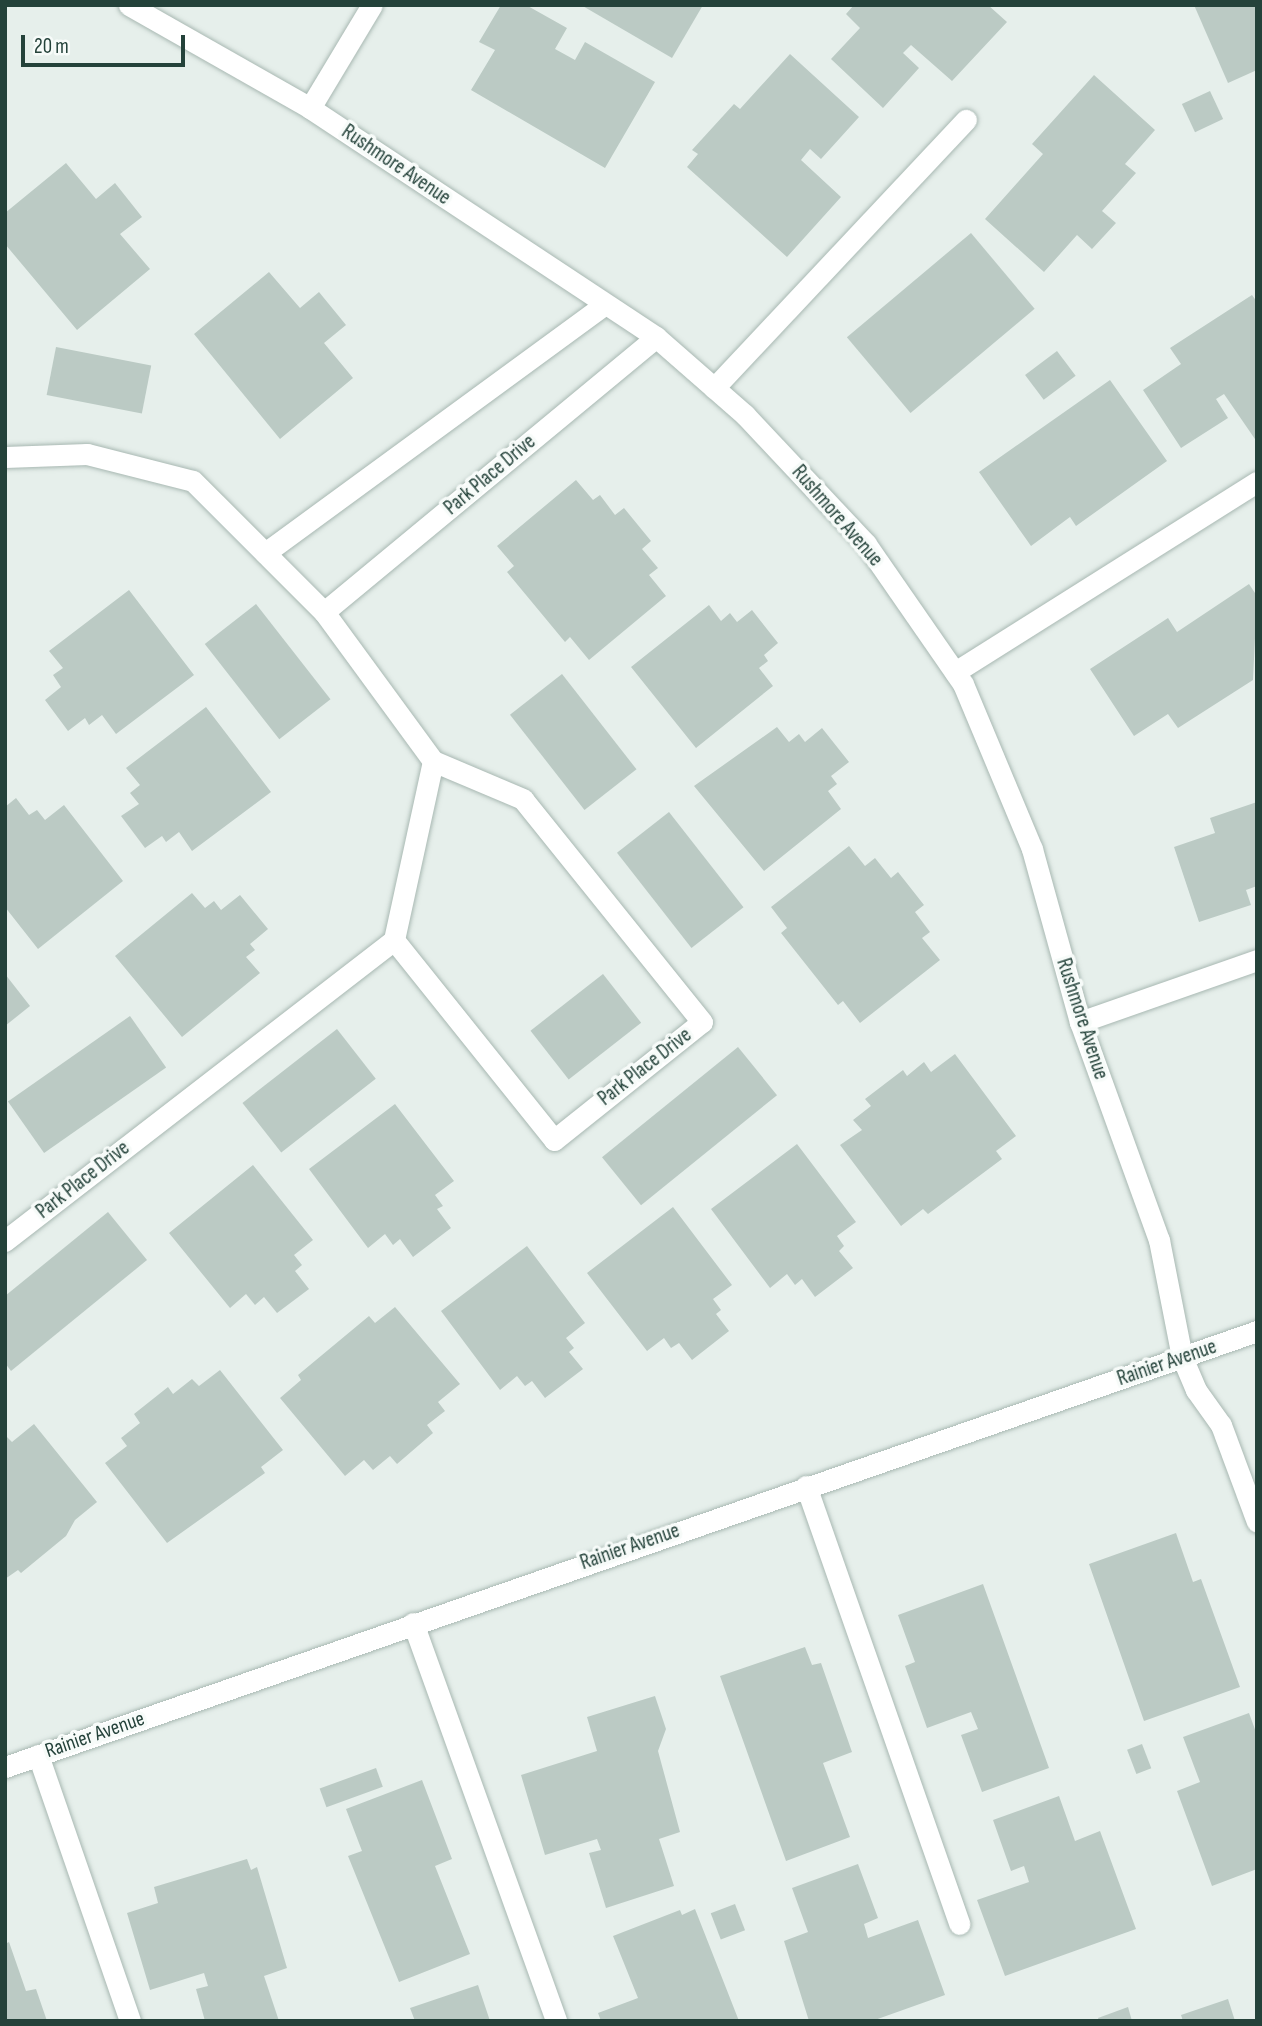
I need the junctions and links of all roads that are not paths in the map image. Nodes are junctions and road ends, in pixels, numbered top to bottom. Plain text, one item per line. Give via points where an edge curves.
1 (129, 5) edge
2 (372, 5) edge
3 (310, 108) junction
4 (966, 120) dead end
5 (605, 304) junction
6 (656, 337) junction
7 (714, 388) junction
8 (5, 457) edge
9 (1257, 482) edge
10 (265, 553) junction
11 (324, 612) junction
12 (955, 672) junction
13 (433, 761) junction
14 (394, 940) junction
15 (1257, 960) edge
16 (1080, 1022) junction
17 (5, 1241) edge
18 (1257, 1331) edge
19 (1182, 1357) junction
20 (806, 1486) junction
21 (1257, 1522) edge
22 (413, 1623) junction
23 (38, 1755) junction
24 (5, 1767) edge
25 (959, 1924) dead end
26 (130, 2021) edge
27 (556, 2021) edge

1 - 3 street, Rushmore Avenue
2 - 3 street
3 - 5 street, Rushmore Avenue
4 - 7 street
5 - 6 street, Rushmore Avenue
5 - 10 street
6 - 7 street, Rushmore Avenue
6 - 11 street, Park Place Drive
7 - 12 street, Rushmore Avenue via 866,544
8 - 10 street via 88,454 193,481
9 - 12 street
10 - 11 street
11 - 13 street
12 - 16 street, Rushmore Avenue via 1032,849
13 - 14 street
13 - 14 street, Park Place Drive via 523,799 702,1022 554,1140
14 - 17 street, Park Place Drive
15 - 16 street
16 - 19 street, Rushmore Avenue via 1159,1240
18 - 19 street, Rainier Avenue
19 - 20 street, Rainier Avenue
19 - 21 street, Rushmore Avenue via 1196,1390 1220,1425
20 - 22 street, Rainier Avenue
20 - 25 street
22 - 23 street, Rainier Avenue
22 - 27 street
23 - 24 street, Rainier Avenue
23 - 26 street

